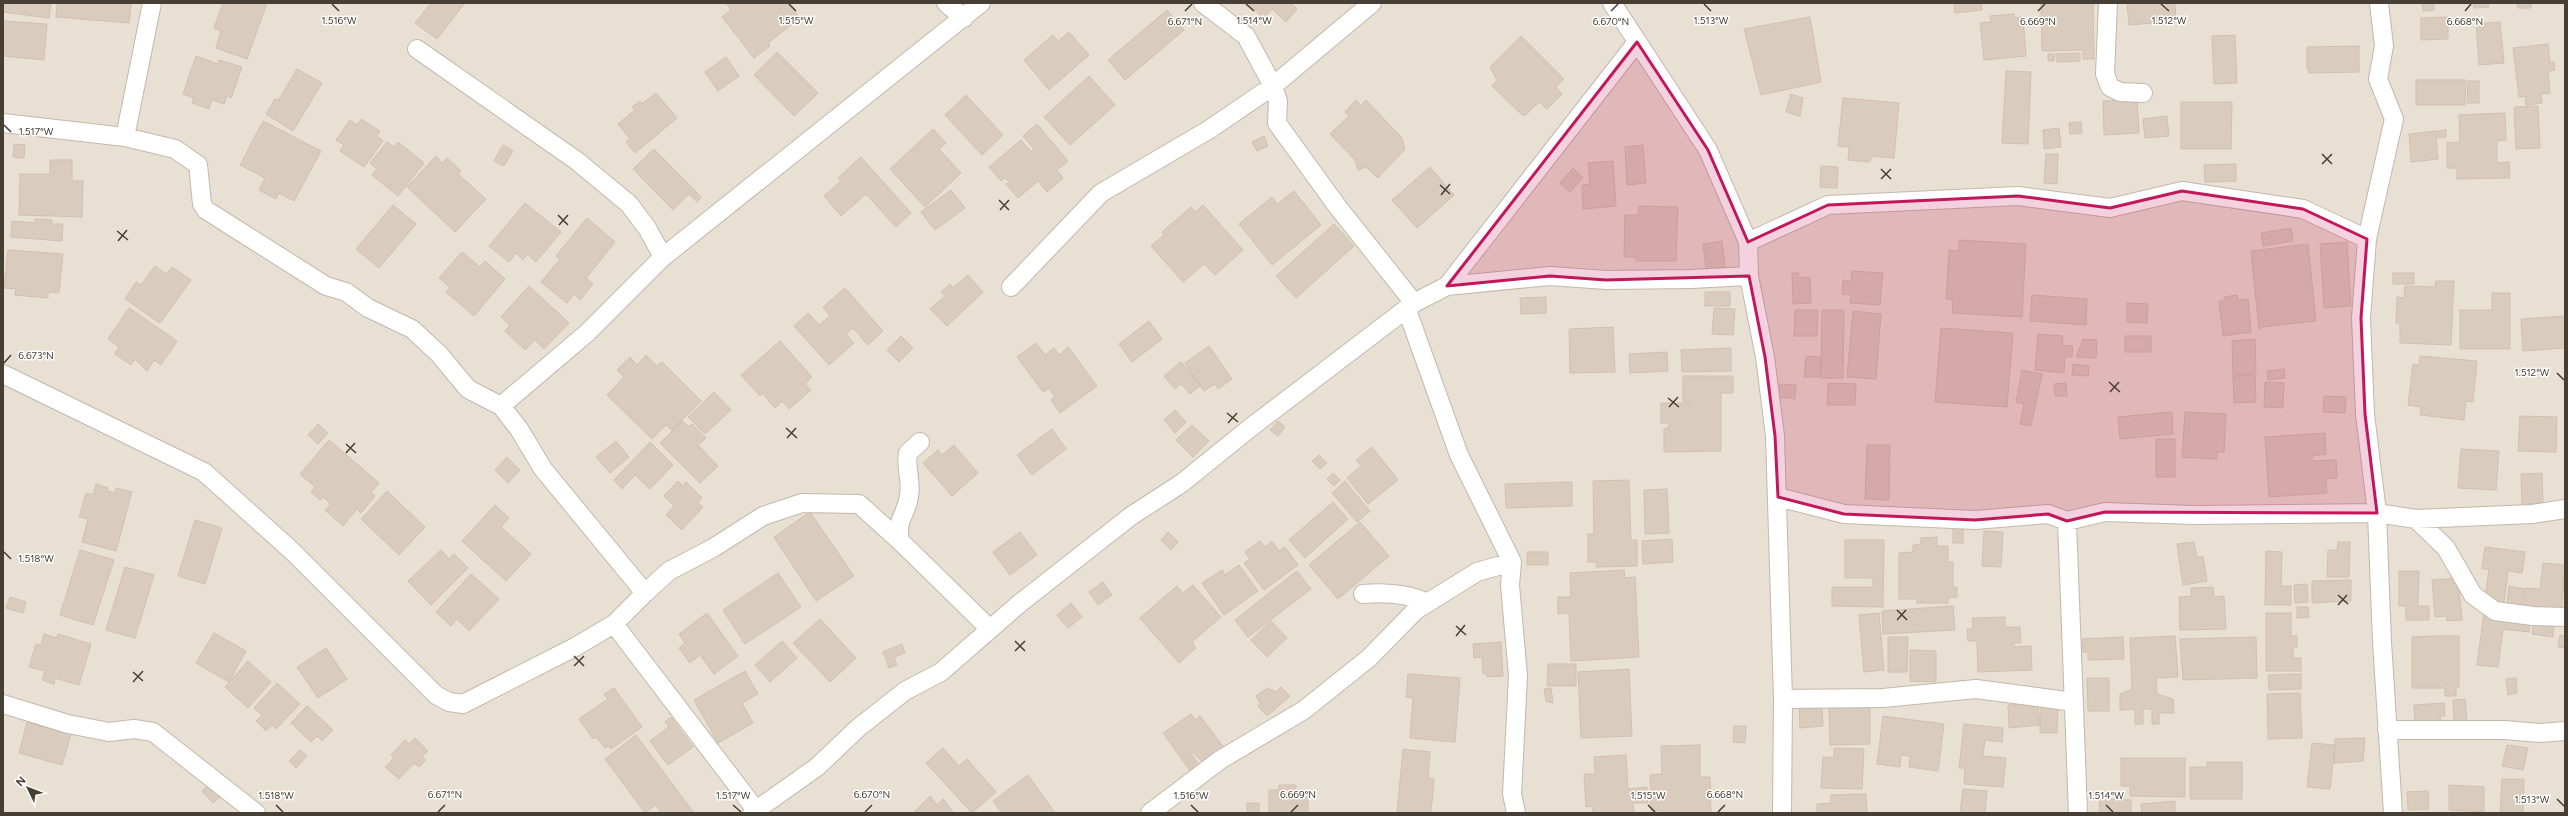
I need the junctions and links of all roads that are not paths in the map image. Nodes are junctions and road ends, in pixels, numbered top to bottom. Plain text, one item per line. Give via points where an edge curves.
1 (152, 3) edge
2 (946, 3) edge
3 (981, 3) edge
4 (1203, 3) edge
5 (1372, 3) edge
6 (1612, 3) edge
7 (2108, 3) edge
8 (2379, 3) edge
9 (964, 18) junction
10 (1637, 42) junction
11 (417, 49) dead end
12 (1273, 86) junction
13 (2143, 93) dead end
14 (3, 123) edge
15 (125, 137) junction
16 (2367, 240) junction
17 (1748, 242) junction
18 (663, 257) junction
19 (1749, 276) junction
20 (1447, 286) junction
21 (1011, 287) dead end
22 (1411, 306) junction
23 (3, 374) edge
24 (501, 406) junction
25 (920, 442) dead end
26 (1778, 497) junction
27 (2565, 510) edge
28 (2377, 513) junction
29 (2416, 519) junction
30 (2067, 521) junction
31 (900, 541) junction
32 (1512, 562) junction
33 (645, 593) junction
34 (1363, 594) dead end
35 (1428, 603) junction
36 (2565, 617) edge
37 (614, 624) junction
38 (990, 629) junction
39 (1783, 699) junction
40 (2074, 702) junction
41 (3, 704) edge
42 (2387, 730) junction
43 (2565, 731) edge
44 (754, 812) edge
45 (256, 813) edge
46 (1150, 813) edge
47 (1516, 813) edge
48 (1782, 813) edge
49 (2078, 813) edge
50 (2393, 813) edge

1 - 15 street
2 - 9 street
3 - 9 street
4 - 12 street via 1246,36
5 - 12 street
6 - 10 street
7 - 13 street via 2105,74 2110,87 2120,92
8 - 16 street via 2384,46 2378,79 2394,119
9 - 18 street
10 - 17 street via 1708,150
10 - 20 street
11 - 18 street via 577,161 630,204
12 - 21 street via 1210,130 1102,193
12 - 22 street via 1278,101 1277,123
14 - 15 street
15 - 24 street via 175,149 198,164 202,204 206,210 326,286 346,292 368,308 412,329 439,354 468,389
16 - 17 street via 2303,209 2182,191 2110,208 2018,196 1828,205
16 - 28 street via 2361,318 2365,414
17 - 19 street
18 - 24 street via 587,333
19 - 20 street via 1613,280 1550,276
19 - 26 street via 1765,357 1775,436
20 - 22 street
22 - 32 street via 1459,455
22 - 38 street via 1256,423 1182,483 1131,516
23 - 37 street via 204,472 291,550 436,695 449,702 463,704 478,699
24 - 33 street via 519,429 543,469
25 - 31 street via 908,453 906,466 910,495 906,510 899,519
26 - 30 street via 1844,514 1975,520 2048,514
26 - 39 street
27 - 29 street via 2532,514
28 - 29 street
28 - 30 street via 2194,515 2105,512
28 - 42 street
29 - 36 street via 2446,548 2473,595 2495,611
30 - 40 street
31 - 33 street via 859,504 802,503 763,516 669,572
31 - 38 street
32 - 35 street via 1477,572
32 - 47 street via 1510,585 1518,676 1512,794
33 - 37 street
34 - 35 street via 1381,592 1415,597
35 - 46 street via 1416,610 1369,658 1304,710 1220,760
37 - 44 street
38 - 44 street via 941,672 905,691 858,728 817,767
39 - 40 street via 1883,698 1976,689
39 - 48 street
40 - 49 street
41 - 45 street via 68,724 109,732 134,728 153,732
42 - 43 street via 2504,730 2540,733
42 - 50 street

